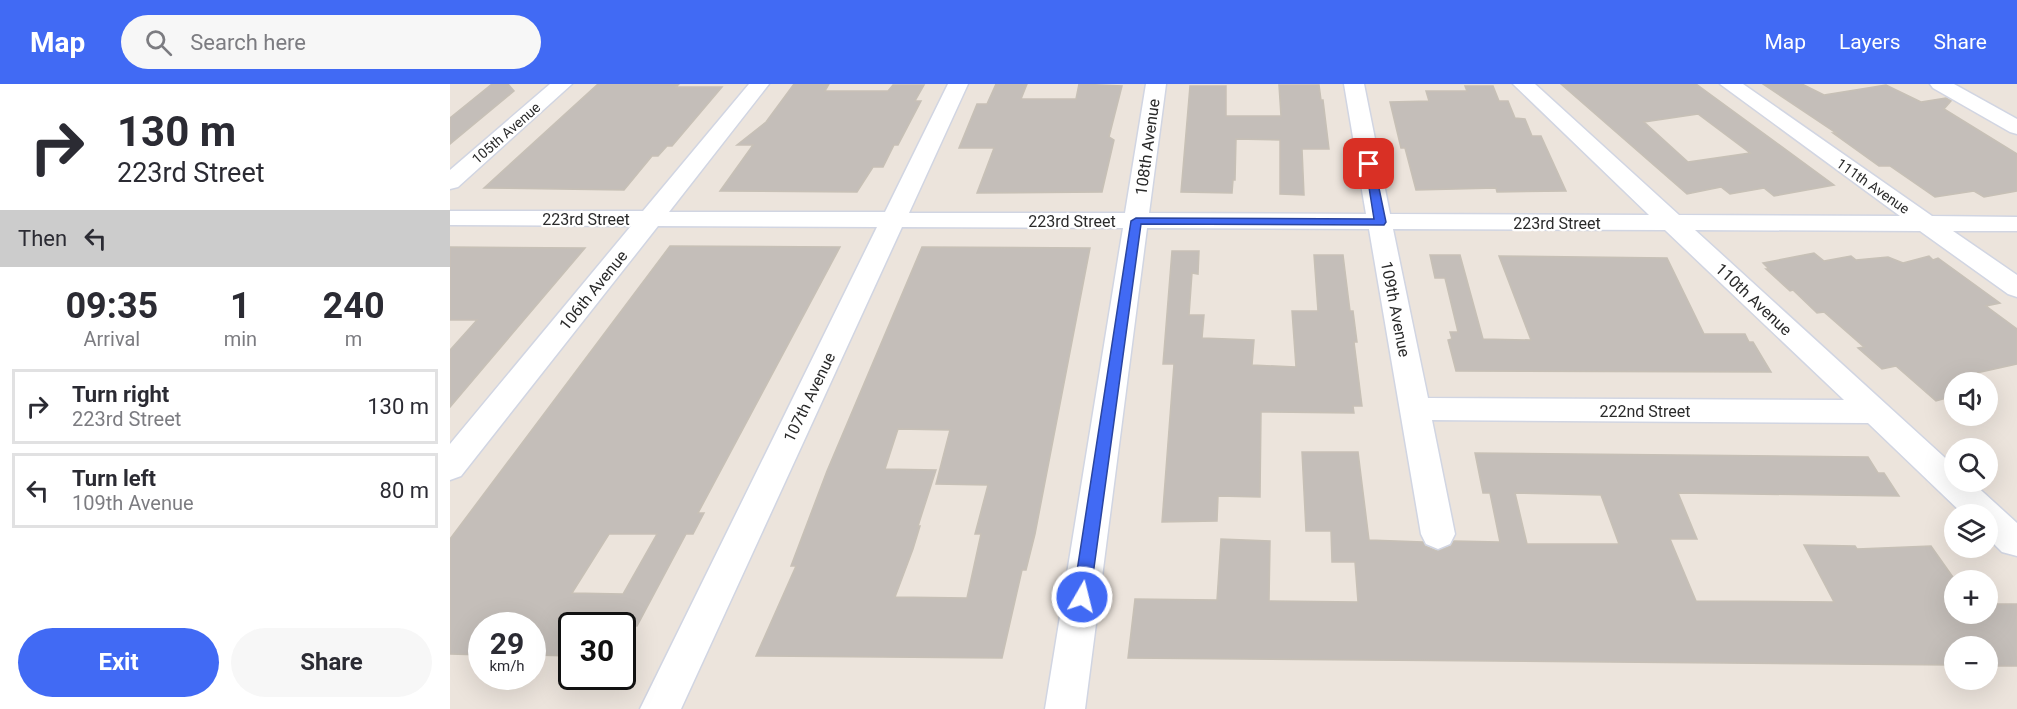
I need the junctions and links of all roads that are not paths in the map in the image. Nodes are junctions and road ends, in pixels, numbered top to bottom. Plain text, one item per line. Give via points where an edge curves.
1 (562, 84) edge
2 (759, 84) edge
3 (958, 84) edge
4 (1156, 84) edge
5 (1354, 84) edge
6 (1523, 84) edge
7 (1730, 84) edge
8 (1940, 84) edge
9 (2017, 128) edge
10 (450, 182) edge
11 (450, 218) edge
12 (651, 219) junction
13 (894, 220) junction
14 (1136, 221) junction
15 (1380, 222) junction
16 (1673, 223) junction
17 (1928, 224) junction
18 (2017, 224) edge
19 (2017, 288) edge
20 (1415, 409) junction
21 (1875, 412) junction
22 (450, 467) edge
23 (1973, 504) edge
24 (1998, 527) edge
25 (1438, 534) dead end
26 (2014, 542) dead end
27 (660, 709) edge
28 (1065, 709) edge

1 - 10 street, 105th Avenue
2 - 12 street, 106th Avenue
3 - 13 street, 107th Avenue
4 - 14 street, 108th Avenue
5 - 15 street, 109th Avenue
6 - 16 street, 110th Avenue
7 - 17 street, 111th Avenue
8 - 9 street
11 - 12 street, 223rd Street
12 - 13 street, 223rd Street
12 - 22 street, 106th Avenue
13 - 14 street, 223rd Street
13 - 27 street, 107th Avenue
14 - 15 street, 223rd Street
14 - 28 street, 108th Avenue
15 - 16 street, 223rd Street
15 - 20 street, 109th Avenue
16 - 17 street, 223rd Street
16 - 21 street, 110th Avenue
17 - 18 street, 223rd Street
17 - 19 street, 111th Avenue
20 - 21 street, 222nd Street
20 - 25 street, 109th Avenue
21 - 23 street, 110th Avenue
24 - 26 street, 110th Avenue

